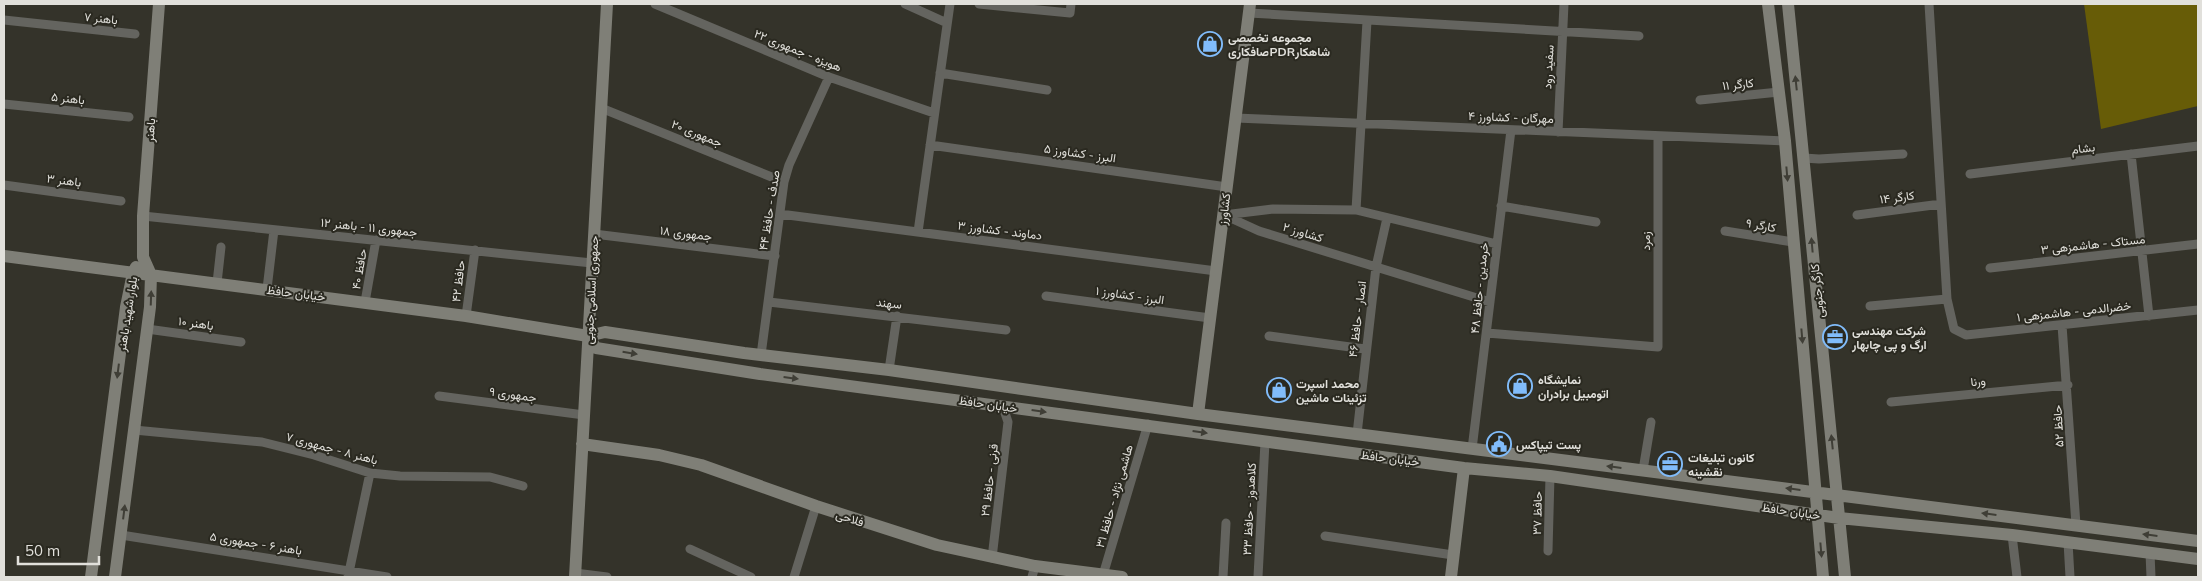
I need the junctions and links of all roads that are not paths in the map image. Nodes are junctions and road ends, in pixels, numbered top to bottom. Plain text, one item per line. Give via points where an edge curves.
1 (159, 4) edge
2 (607, 4) edge
3 (655, 4) edge
4 (905, 4) edge
5 (950, 4) edge
6 (979, 4) edge
7 (1564, 4) edge
8 (1768, 4) edge
9 (1788, 4) edge
10 (1929, 4) edge
11 (1250, 8) edge
12 (1071, 9) edge
13 (4, 20) edge
14 (1367, 21) junction
15 (947, 23) junction
16 (1562, 32) junction
17 (135, 34) dead end
18 (1639, 36) dead end
19 (940, 72) junction
20 (829, 77) junction
21 (1047, 90) dead end
22 (1779, 92) junction
23 (1700, 100) dead end
24 (4, 104) edge
25 (601, 108) junction
26 (934, 114) junction
27 (129, 117) dead end
28 (1236, 118) junction
29 (1361, 123) junction
30 (1511, 130) junction
31 (1558, 132) junction
32 (1658, 136) junction
33 (1785, 141) junction
34 (930, 145) junction
35 (2198, 146) edge
36 (1903, 154) dead end
37 (2131, 154) junction
38 (1804, 158) junction
39 (1970, 174) dead end
40 (784, 182) junction
41 (4, 185) edge
42 (1227, 187) junction
43 (121, 200) dead end
44 (1941, 204) junction
45 (1501, 206) junction
46 (1356, 210) junction
47 (780, 214) junction
48 (1224, 215) junction
49 (1857, 215) dead end
50 (143, 216) junction
51 (1387, 218) junction
52 (1596, 222) dead end
53 (274, 230) junction
54 (1725, 231) dead end
55 (918, 232) junction
56 (594, 234) junction
57 (376, 240) junction
58 (1793, 242) junction
59 (1497, 244) junction
60 (2198, 244) edge
61 (222, 247) dead end
62 (475, 250) junction
63 (2142, 252) junction
64 (4, 256) edge
65 (143, 256) junction
66 (775, 256) junction
67 (592, 263) junction
68 (1376, 267) junction
69 (1990, 268) dead end
70 (1216, 271) junction
71 (133, 273) junction
72 (151, 276) junction
73 (217, 283) junction
74 (266, 289) junction
75 (1046, 296) dead end
76 (1947, 299) junction
77 (365, 302) junction
78 (769, 302) junction
79 (1490, 302) junction
80 (1870, 306) dead end
81 (2198, 310) edge
82 (466, 316) junction
83 (897, 316) junction
84 (2149, 316) junction
85 (1210, 318) junction
86 (2062, 325) junction
87 (147, 330) junction
88 (1006, 330) dead end
89 (1487, 333) junction
90 (588, 336) junction
91 (1269, 336) dead end
92 (241, 342) dead end
93 (1365, 349) junction
94 (761, 355) junction
95 (889, 370) junction
96 (2068, 385) junction
97 (1067, 395) junction
98 (439, 396) dead end
99 (1891, 402) dead end
100 (1003, 406) junction
101 (1198, 414) junction
102 (1064, 415) junction
103 (584, 416) junction
104 (1651, 422) dead end
105 (1148, 424) junction
106 (1314, 429) junction
107 (134, 430) junction
108 (1357, 434) junction
109 (1265, 442) junction
110 (582, 444) junction
111 (1312, 448) junction
112 (1472, 449) junction
113 (1464, 468) junction
114 (1643, 470) junction
115 (370, 473) junction
116 (1550, 476) junction
117 (523, 486) dead end
118 (1816, 492) junction
119 (1838, 495) junction
120 (816, 506) junction
121 (1818, 515) junction
122 (1839, 518) junction
123 (1226, 523) dead end
124 (2076, 525) junction
125 (120, 534) junction
126 (2012, 535) junction
127 (1325, 536) dead end
128 (2198, 541) edge
129 (2068, 542) junction
130 (690, 549) dead end
131 (1548, 551) dead end
132 (2150, 553) junction
133 (1453, 555) junction
134 (992, 558) junction
135 (2198, 559) edge
136 (1034, 572) edge
137 (348, 574) edge
138 (575, 575) edge
139 (1103, 575) junction
140 (91, 577) edge
141 (115, 577) edge
142 (387, 577) edge
143 (607, 577) edge
144 (751, 577) edge
145 (794, 577) edge
146 (1122, 577) edge
147 (1223, 577) edge
148 (1258, 577) edge
149 (1450, 577) edge
150 (1823, 577) edge
151 (1845, 577) edge
152 (2017, 577) edge
153 (2070, 577) edge
154 (2151, 577) edge

1 - 50 main road, باهنر
2 - 25 main road, جمهوری اسلامی جنوبی
3 - 20 street, هویزه - جمهوری ۲۲
4 - 15 street
5 - 15 street
6 - 12 street
7 - 16 street, سفید رود
8 - 22 main road, کارگر جنوبی
38 -> 9 main road, کارگر جنوبی
10 - 44 street
11 - 14 street
11 - 28 main road, کشاورز
13 - 17 street, باهنر ۷
14 - 16 street
14 - 29 street
15 - 19 street
16 - 18 street
16 - 31 street, سفید رود
19 - 21 street
19 - 26 street
20 - 26 street, هویزه - جمهوری ۲۲
20 - 40 street, صدف - حافظ ۴۴
22 - 23 street, کارگر ۱۱
22 - 33 main road, کارگر جنوبی
24 - 27 street, باهنر ۵
25 - 40 street, جمهوری ۲۰
25 - 56 main road, جمهوری اسلامی جنوبی
26 - 34 street
28 - 29 street, مهرگان - کشاورز ۴
28 - 42 main road, کشاورز
29 - 30 street, مهرگان - کشاورز ۴
29 - 46 street
30 - 31 street, مهرگان - کشاورز ۴
30 - 45 street, خرمدین - حافظ ۴۸
31 - 32 street, مهرگان - کشاورز ۴
32 - 33 street, مهرگان - کشاورز ۴
32 - 89 street, زمرد via 1658,347
33 -> 58 main road, کارگر جنوبی
34 - 42 street, البرز - کشاورز ۵
34 - 55 street
35 - 37 street, بشام
36 - 38 street
37 - 39 street, بشام
37 - 63 street
119 -> 38 main road, کارگر جنوبی
40 - 47 street, صدف - حافظ ۴۴
41 - 43 street, باهنر ۳
42 - 48 main road, کشاورز
44 - 49 street, کارگر ۱۴
44 - 76 street
45 - 52 street
45 - 59 street, خرمدین - حافظ ۴۸
46 - 48 street via 1273,209
46 - 51 street
47 - 55 street, دماوند - کشاورز ۳
47 - 66 street, صدف - حافظ ۴۴
48 - 68 street, کشاورز ۲ via 1259,231
48 - 70 main road, کشاورز
50 - 53 street, جمهوری ۱۱ - باهنر ۱۲
50 - 65 main road, باهنر
51 - 59 street
51 - 68 street, انصار - حافظ ۴۶
53 - 57 street, جمهوری ۱۱ - باهنر ۱۲
53 - 74 street
54 - 58 street, کارگر ۹
55 - 70 street, دماوند - کشاورز ۳
56 - 66 street, جمهوری ۱۸
56 - 67 main road, جمهوری اسلامی جنوبی
57 - 62 street, جمهوری ۱۱ - باهنر ۱۲
57 - 77 street, حافظ ۴۰
58 -> 118 main road, کارگر جنوبی
59 - 79 street, خرمدین - حافظ ۴۸
60 - 63 street, مستاک - هاشمزهی ۳
61 - 73 street
62 - 67 street, جمهوری ۱۱ - باهنر ۱۲
62 - 82 street, حافظ ۴۲
63 - 69 street, مستاک - هاشمزهی ۳
63 - 84 street
64 - 71 main road, خیابان حافظ
65 - 71 main road, بلوار شهید باهنر
65 - 72 main road, بلوار شهید باهنر
66 - 78 street, صدف - حافظ ۴۴
67 - 90 main road, جمهوری اسلامی جنوبی
68 - 79 street, کشاورز ۲
68 - 93 street, انصار - حافظ ۴۶
70 - 85 main road, کشاورز
71 - 72 main road, خیابان حافظ
71 -> 140 main road, بلوار شهید باهنر
72 - 73 main road, خیابان حافظ
87 -> 72 main road, بلوار شهید باهنر
73 - 74 main road, خیابان حافظ
74 - 77 main road, خیابان حافظ
75 - 85 street, البرز - کشاورز ۱
76 - 80 street
76 - 86 street, خضرالدمی - هاشمزهی ۱ via 1954,329 1966,335
77 - 82 main road, خیابان حافظ
78 - 83 street, سهند
78 - 94 street, صدف - حافظ ۴۴
79 - 89 street, خرمدین - حافظ ۴۸
81 - 84 street, خضرالدمی - هاشمزهی ۱
82 - 90 main road, خیابان حافظ
83 - 88 street, سهند
83 - 95 street
84 - 86 street, خضرالدمی - هاشمزهی ۱
85 - 101 main road, کشاورز
86 - 96 street, حافظ ۵۲
87 - 92 street, باهنر ۱۰
87 - 107 main road, بلوار شهید باهنر
89 - 112 street, خرمدین - حافظ ۴۸
90 - 94 main road, خیابان حافظ via 605,332
90 -> 100 main road, خیابان حافظ via 596,348 760,374
90 - 103 main road, جمهوری اسلامی جنوبی
91 - 93 street
93 - 108 street, انصار - حافظ ۴۶
94 - 95 main road, خیابان حافظ
95 - 97 main road, خیابان حافظ
96 - 99 street, ورنا
96 - 124 street, حافظ ۵۲
97 - 101 main road, خیابان حافظ
97 - 102 main road
98 - 103 street, جمهوری ۹
100 -> 102 main road, خیابان حافظ
100 - 134 street, قرنی - حافظ ۲۹ via 1008,422
101 - 106 main road, خیابان حافظ
102 - 105 main road, خیابان حافظ
103 - 110 main road, جمهوری اسلامی جنوبی
104 - 114 street
105 -> 109 main road, خیابان حافظ
105 - 139 street, هاشمی نژاد - حافظ ۳۱
106 - 108 main road, خیابان حافظ
106 - 111 main road
107 - 115 street, باهنر ۸ - جمهوری ۷ via 262,442
125 -> 107 main road, بلوار شهید باهنر
108 - 112 main road, خیابان حافظ
109 - 111 main road, خیابان حافظ
109 - 148 street, کلاهدوز - حافظ ۳۳
110 - 120 main road, فلاحی via 659,455 701,465
110 - 138 main road, جمهوری اسلامی جنوبی
111 - 113 main road, خیابان حافظ
114 -> 112 main road, خیابان حافظ
113 - 116 main road, خیابان حافظ
113 - 133 main road
118 -> 114 main road, خیابان حافظ
115 - 117 street, باهنر ۸ - جمهوری ۷ via 490,477
115 - 137 street
116 - 121 main road, خیابان حافظ
116 - 131 street, حافظ ۳۷
118 - 119 main road, خیابان حافظ
118 - 121 main road, کارگر جنوبی
119 - 122 main road, کارگر جنوبی
124 -> 119 main road, خیابان حافظ
120 - 134 main road, فلاحی via 938,545
120 - 145 street
121 - 122 main road, خیابان حافظ
121 -> 150 main road, کارگر جنوبی
122 - 126 main road, خیابان حافظ
122 - 151 main road, کارگر جنوبی
123 - 147 street
128 -> 124 main road, خیابان حافظ
125 - 137 street, باهنر ۶ - جمهوری ۵
125 - 141 main road, بلوار شهید باهنر
126 - 129 main road, خیابان حافظ
126 - 152 street
127 - 133 street
129 - 132 main road, خیابان حافظ
129 - 153 street
130 - 144 street
132 - 135 main road, خیابان حافظ
132 - 154 street
133 - 149 main road
134 - 136 main road, فلاحی
136 - 139 main road, فلاحی
137 - 142 street, باهنر ۶ - جمهوری ۵
138 - 143 street
139 - 146 main road, فلاحی

